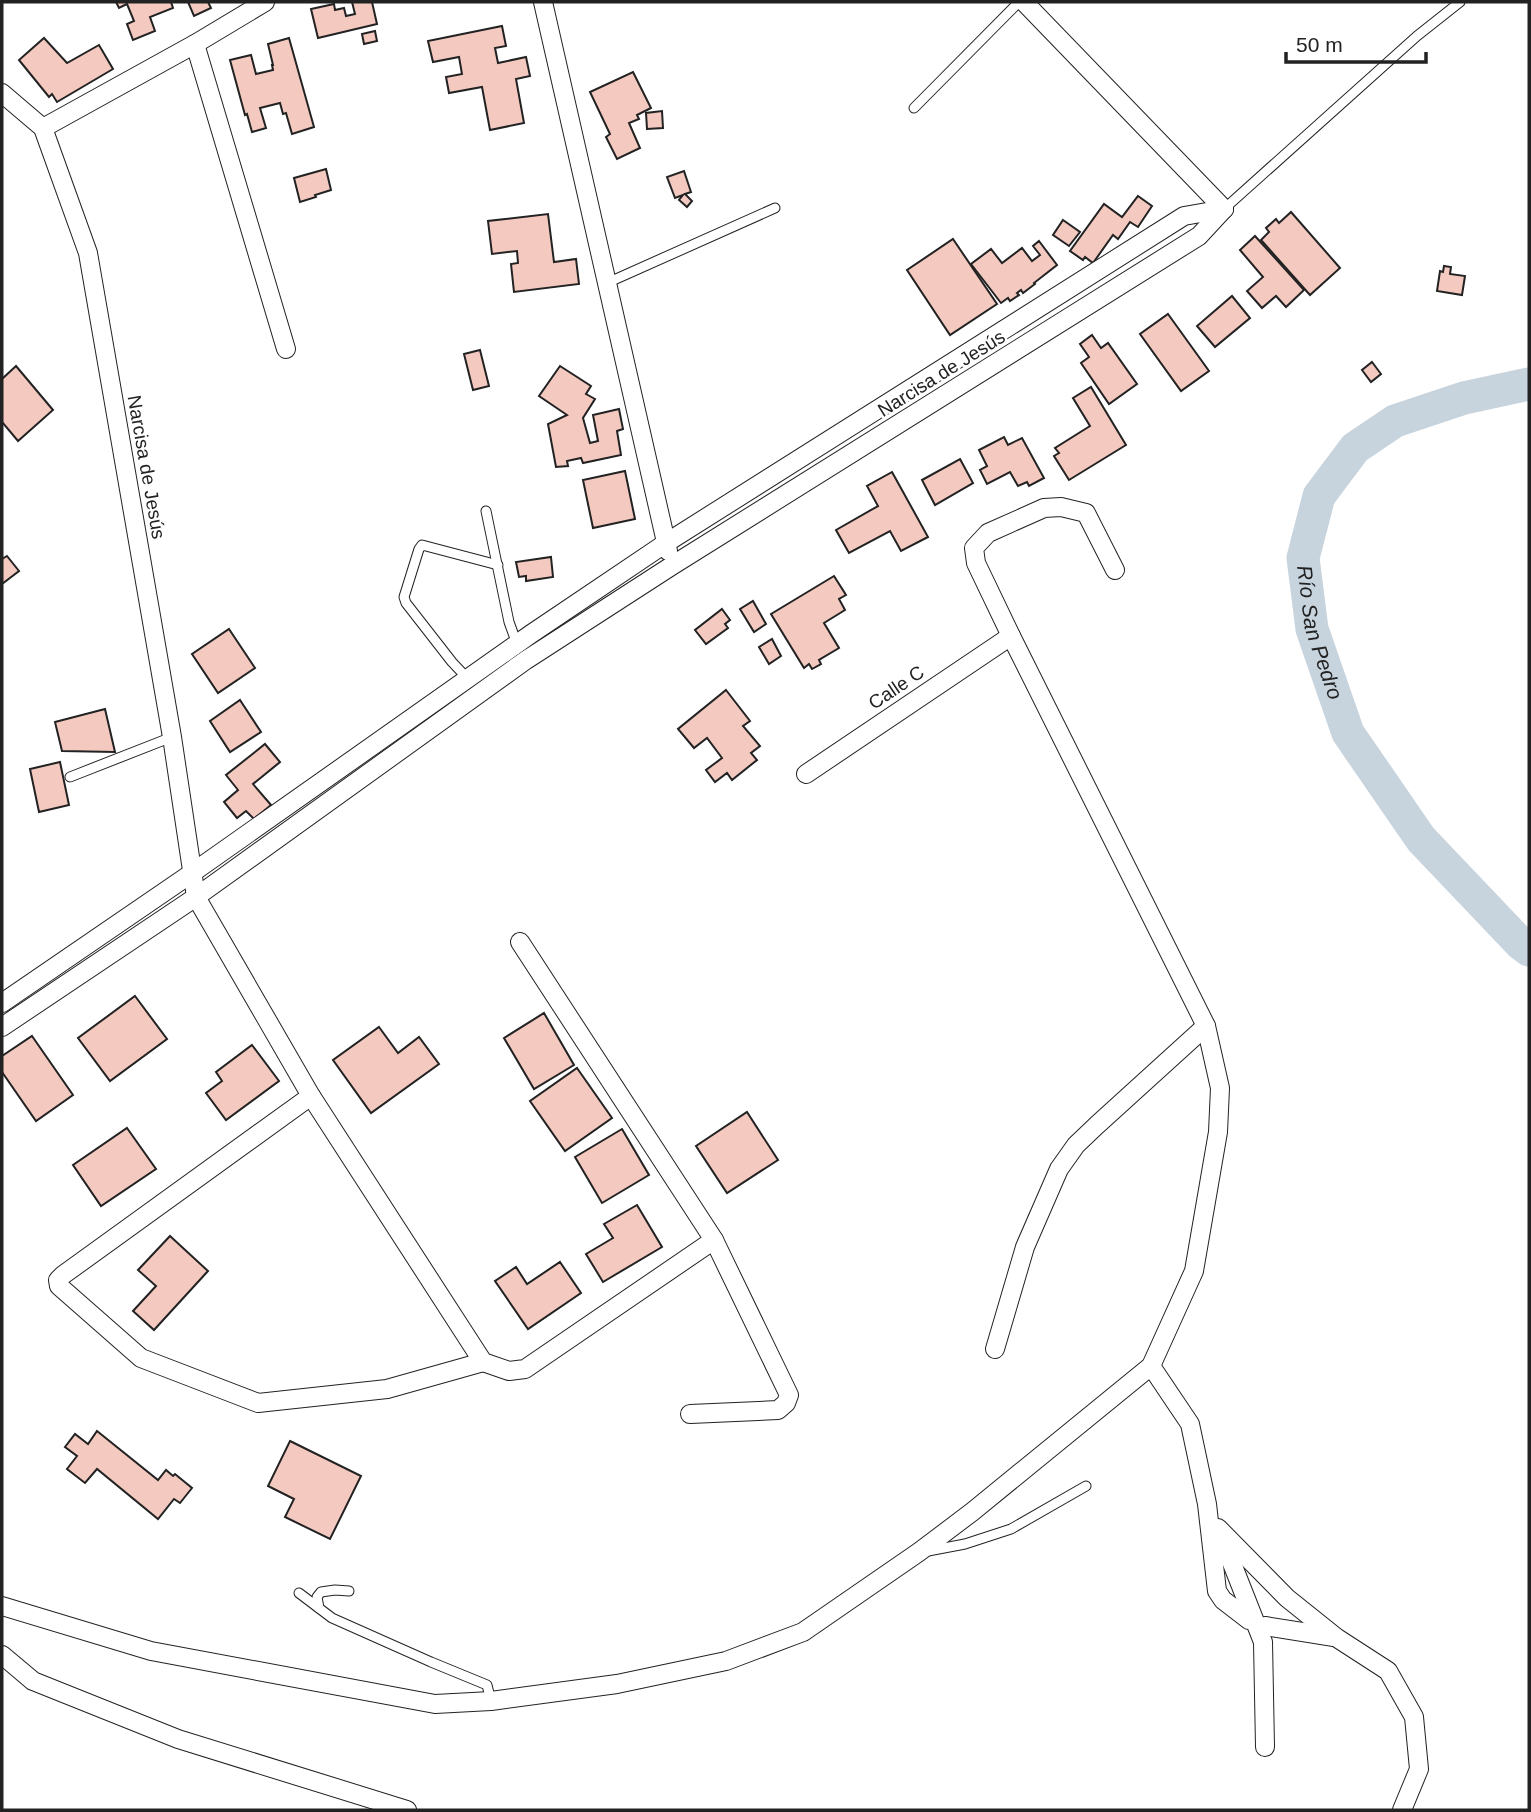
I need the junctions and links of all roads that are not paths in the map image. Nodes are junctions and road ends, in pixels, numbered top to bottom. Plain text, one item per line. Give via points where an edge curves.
1 (543, 2) edge
2 (1021, 2) edge
3 (1460, 2) edge
4 (262, 3) edge
5 (195, 44) junction
6 (2, 93) edge
7 (915, 108) dead end
8 (43, 128) junction
9 (775, 208) dead end
10 (1224, 209) junction
11 (607, 283) junction
12 (286, 349) dead end
13 (485, 511) dead end
14 (666, 543) junction
15 (498, 565) junction
16 (673, 565) junction
17 (1115, 570) dead end
18 (1011, 636) junction
19 (517, 644) junction
20 (526, 660) junction
21 (468, 679) junction
22 (172, 737) junction
23 (806, 774) dead end
24 (70, 777) dead end
25 (192, 873) junction
26 (196, 897) junction
27 (520, 942) dead end
28 (2, 1003) edge
29 (1206, 1026) junction
30 (2, 1027) edge
31 (312, 1096) junction
32 (714, 1240) junction
33 (995, 1349) dead end
34 (483, 1362) junction
35 (1151, 1367) junction
36 (690, 1414) dead end
37 (1086, 1486) dead end
38 (1207, 1504) junction
39 (1218, 1528) junction
40 (919, 1552) junction
41 (349, 1591) dead end
42 (299, 1593) dead end
43 (2, 1606) edge
44 (319, 1608) junction
45 (1337, 1638) junction
46 (2, 1655) edge
47 (491, 1701) junction
48 (1265, 1747) dead end
49 (407, 1810) edge
50 (1402, 1810) edge

1 - 11 street
2 - 7 lane
2 - 10 street
3 - 10 lane
4 - 5 street
5 - 8 street
5 - 12 street
6 - 8 street, Narcisa de Jesús
8 - 22 street, Narcisa de Jesús via 88,253
9 - 11 lane
10 - 14 street, Narcisa de Jesús via 1184,216
10 - 16 street, Narcisa de Jesús via 1199,236
11 - 14 street
13 - 15 lane
14 - 16 street
14 - 19 street, Narcisa de Jesús
15 - 19 lane
15 - 21 lane via 422,545 404,597
16 - 20 street, Narcisa de Jesús
17 - 18 street via 1086,513 1061,506 1044,508 988,533 974,548 976,563
18 - 23 street, Calle C
18 - 29 street
19 - 20 street
19 - 21 street, Narcisa de Jesús
20 - 26 street, Narcisa de Jesús
21 - 25 street, Narcisa de Jesús
22 - 24 lane
22 - 25 street, Narcisa de Jesús
25 - 26 street, Narcisa de Jesús
25 - 28 street
26 - 30 street
26 - 31 street
27 - 32 street
29 - 33 street via 1076,1145 1059,1168 1025,1247
29 - 35 street via 1220,1088 1218,1132 1194,1271
31 - 34 street
31 - 34 street via 63,1275 59,1286 141,1358 258,1403 387,1388
32 - 34 street via 525,1369 509,1371
32 - 36 street via 789,1395 778,1410
35 - 38 street via 1190,1424
35 - 40 street
37 - 40 lane via 1011,1528 965,1544
38 - 39 street
38 - 45 street via 1217,1591 1223,1600 1257,1623
39 - 45 street via 1287,1598
39 - 48 street via 1263,1642
40 - 47 street via 803,1632 726,1661 617,1684
41 - 44 lane via 321,1592
42 - 44 lane
43 - 47 street via 151,1651 435,1704
44 - 47 lane via 332,1618 487,1685
45 - 50 street via 1388,1671 1414,1717 1419,1769
46 - 49 street via 33,1681 178,1739

